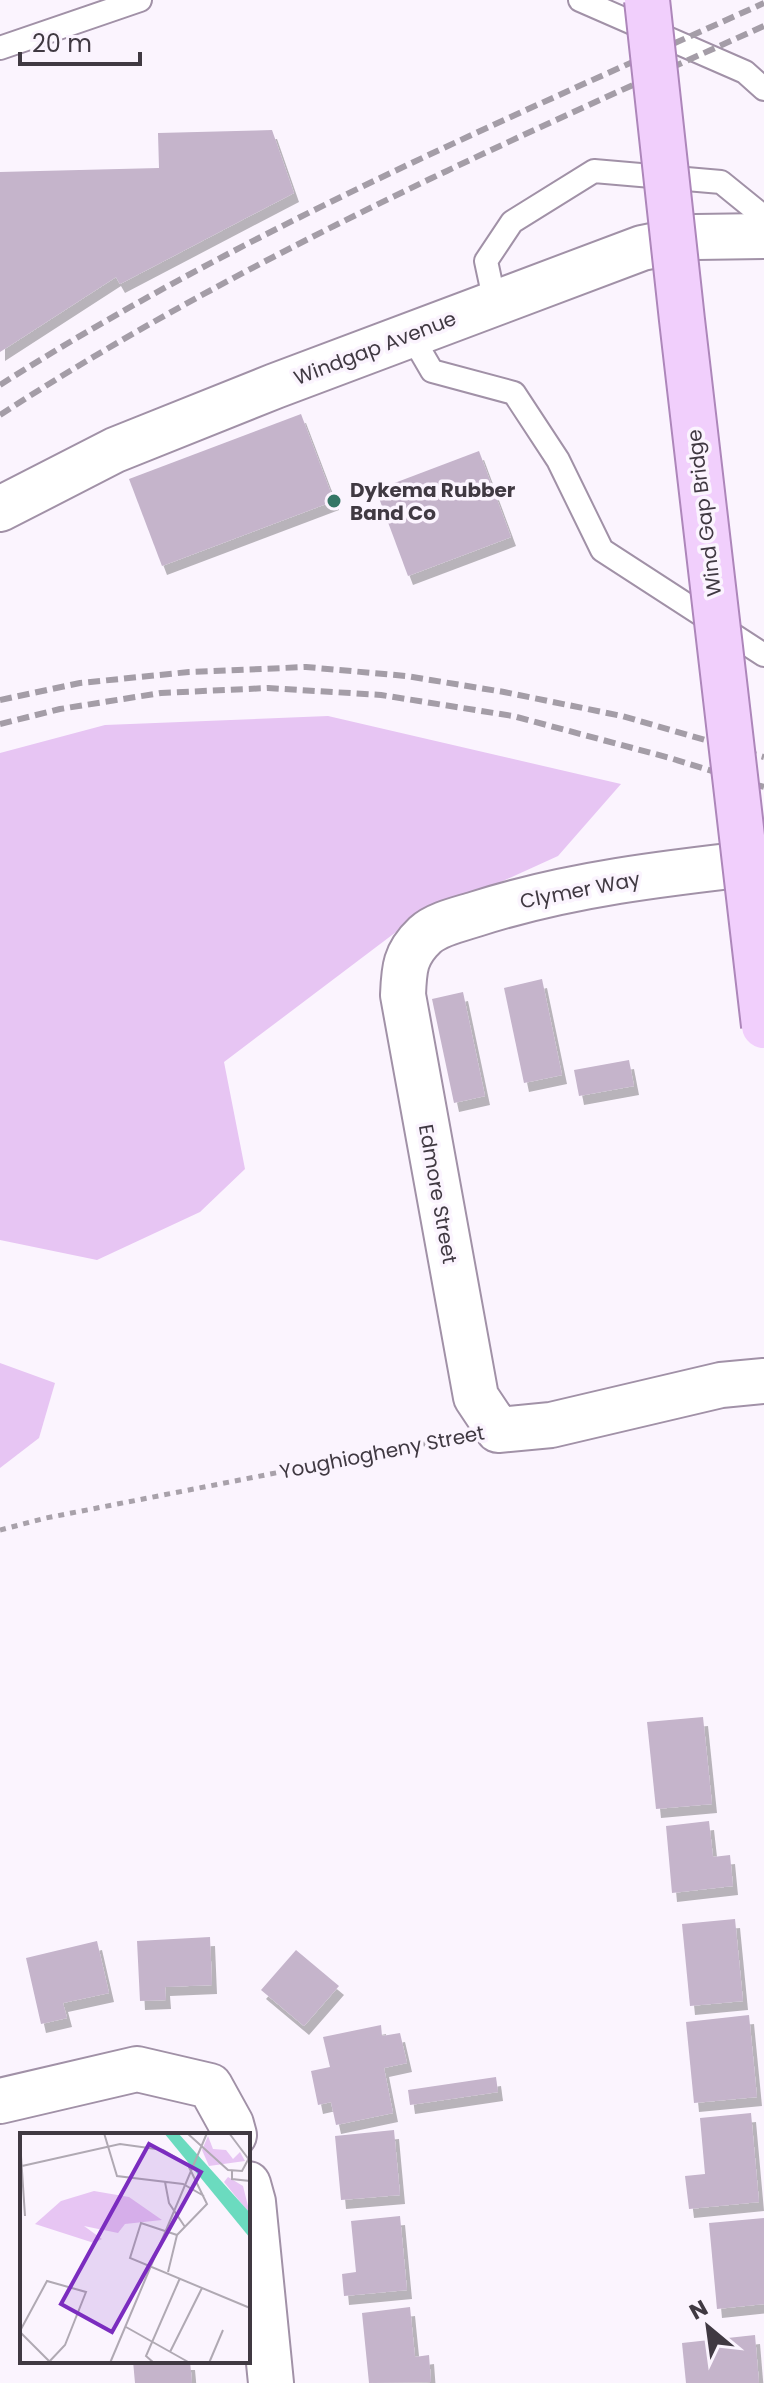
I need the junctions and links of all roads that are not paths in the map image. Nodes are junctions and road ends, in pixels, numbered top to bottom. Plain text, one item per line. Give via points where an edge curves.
1 (140, 0) edge
2 (580, 0) edge
3 (647, 0) edge
4 (0, 48) edge
5 (764, 89) edge
6 (764, 217) edge
7 (764, 236) edge
8 (495, 303) junction
9 (411, 335) junction
10 (0, 509) edge
11 (764, 655) edge
12 (764, 862) edge
13 (409, 952) joint
14 (764, 1026) edge
15 (764, 1381) edge
16 (498, 1430) joint
17 (0, 2101) edge
18 (233, 2133) edge
19 (250, 2191) edge
20 (271, 2383) edge

1 - 4 lane
2 - 5 lane via 745,72
3 - 14 main road, Wind Gap Bridge, bridge
6 - 8 lane via 721,182 594,171 512,222 486,261
7 - 8 street, Windgap Avenue via 696,237 642,248
8 - 9 street, Windgap Avenue
9 - 10 street, Windgap Avenue via 115,450
9 - 11 lane via 432,371 514,393 558,460 602,550
12 - 13 street, Clymer Way via 583,887 507,904 428,932
13 - 16 street, Edmore Street via 403,995 476,1397
15 - 16 street, Youghiogheny Street via 721,1385 551,1425
17 - 18 street via 137,2069 210,2086
19 - 20 street

